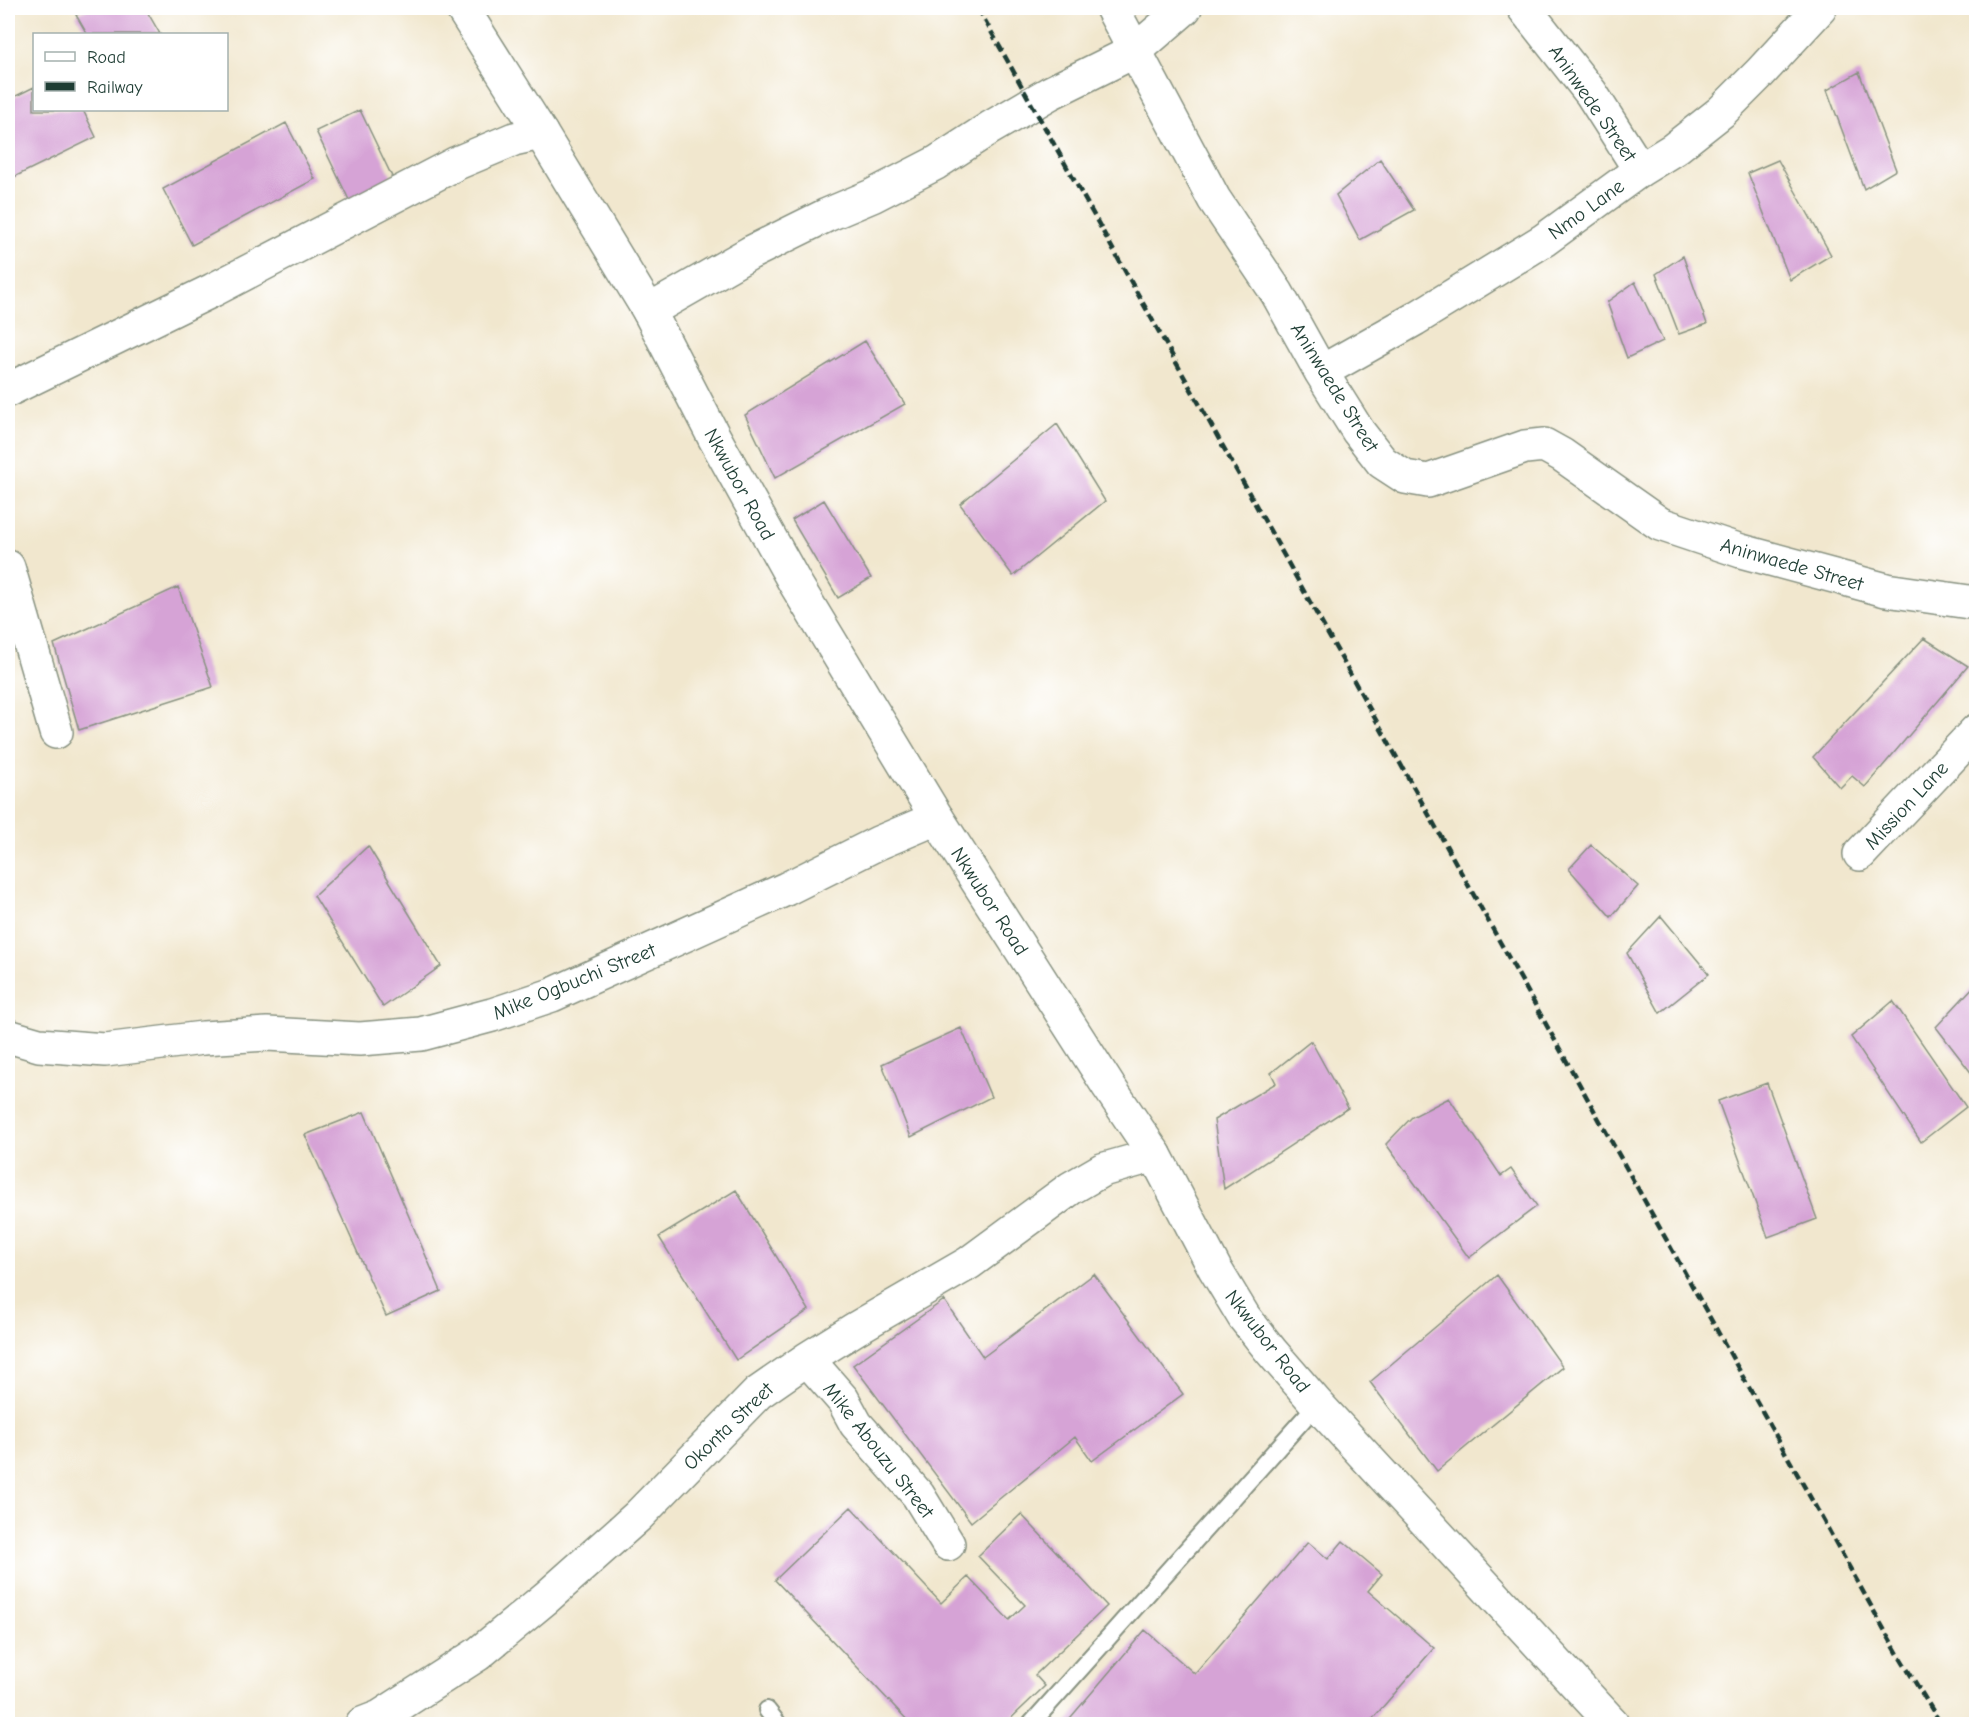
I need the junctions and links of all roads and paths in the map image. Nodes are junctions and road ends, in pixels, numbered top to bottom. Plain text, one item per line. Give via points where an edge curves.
1 (462, 8) edge
2 (1112, 8) edge
3 (1185, 8) edge
4 (1524, 8) edge
5 (1820, 8) edge
6 (1135, 51) junction
7 (541, 132) junction
8 (1640, 170) junction
9 (649, 311) junction
10 (1321, 372) junction
11 (8, 390) edge
12 (8, 567) edge
13 (1977, 603) edge
14 (1977, 731) edge
15 (56, 732) dead end
16 (937, 818) junction
17 (1860, 854) dead end
18 (8, 1036) edge
19 (1155, 1155) junction
20 (807, 1359) junction
21 (1317, 1404) junction
22 (948, 1544) dead end
23 (767, 1710) dead end
24 (362, 1725) edge
25 (778, 1725) edge
26 (1030, 1725) edge
27 (1613, 1725) edge

1 - 7 street, Nkwubor Road
2 - 6 street, Aninwaede Street
3 - 6 street
4 - 8 street, Aninwede Street via 1591,93
5 - 8 street, Nmo Lane via 1721,112
6 - 9 street via 1050,93 936,163 750,253
6 - 10 street, Aninwaede Street via 1214,199 1277,292
7 - 9 street, Nkwubor Road
7 - 11 street via 457,163 213,290
8 - 10 street, Nmo Lane via 1544,240
9 - 16 street, Nkwubor Road via 795,583
10 - 13 street, Aninwaede Street via 1382,462 1405,477 1428,481 1525,447 1544,445 1660,524 1741,551 1886,590
12 - 15 street
14 - 17 street, Mission Lane
16 - 18 street, Mike Ogbuchi Street via 552,994 421,1034 360,1039 267,1034 105,1050 39,1045
16 - 19 street, Nkwubor Road
19 - 20 street, Okonta Street via 1102,1170 1071,1188 969,1263
19 - 21 street, Nkwubor Road via 1244,1317
20 - 22 street, Mike Abouzu Street via 843,1400 856,1424 918,1495
20 - 24 street, Okonta Street via 758,1393 593,1558 478,1654
21 - 26 lane
21 - 27 street, Nkwubor Road
23 - 25 lane

